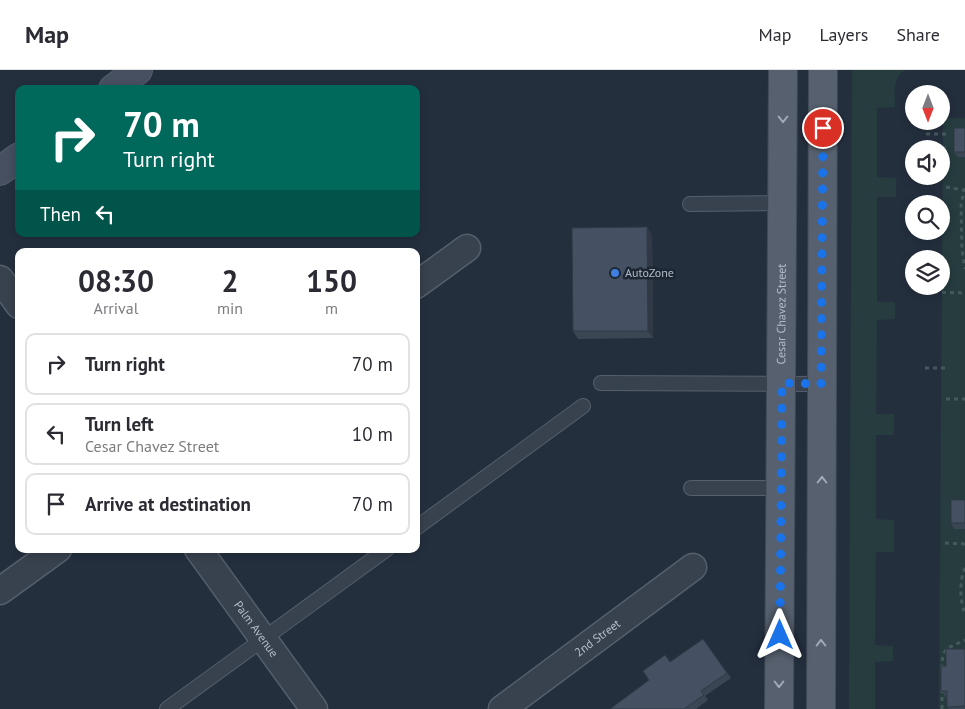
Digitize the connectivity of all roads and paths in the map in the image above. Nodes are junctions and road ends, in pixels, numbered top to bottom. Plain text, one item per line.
1 (138, 70) edge
2 (783, 70) edge
3 (823, 70) edge
4 (118, 85) edge
5 (926, 134) dead end
6 (946, 134) dead end
7 (15, 160) edge
8 (0, 171) edge
9 (946, 187) dead end
10 (964, 189) edge
11 (783, 203) junction
12 (690, 204) dead end
13 (964, 236) edge
14 (467, 248) dead end
15 (965, 269) edge
16 (0, 279) edge
17 (420, 282) edge
18 (965, 287) edge
19 (950, 293) edge
20 (965, 293) edge
21 (15, 300) edge
22 (925, 368) dead end
23 (946, 368) dead end
24 (601, 383) dead end
25 (782, 383) junction
26 (821, 384) junction
27 (946, 399) dead end
28 (965, 399) edge
29 (583, 406) dead end
30 (691, 488) dead end
31 (780, 488) junction
32 (420, 525) edge
33 (945, 543) dead end
34 (965, 544) edge
35 (52, 553) edge
36 (201, 553) edge
37 (381, 553) edge
38 (693, 567) dead end
39 (965, 568) edge
40 (0, 591) edge
41 (963, 594) edge
42 (965, 614) edge
43 (263, 639) junction
44 (965, 640) edge
45 (942, 672) edge
46 (942, 682) edge
47 (167, 709) edge
48 (314, 709) edge
49 (502, 709) edge
50 (779, 709) edge
51 (821, 709) edge
52 (942, 709) edge

1 - 4 street
2 -> 11 main road, Cesar Chavez Street
3 - 26 main road
5 - 6 path
7 - 8 street
9 - 10 path
10 - 13 path
11 - 12 lane
11 - 25 main road, Cesar Chavez Street
13 - 15 path
14 - 17 street
16 - 21 street
18 - 20 path
19 - 20 path
22 - 23 path
24 - 25 lane
25 - 26 lane
25 - 31 main road, Cesar Chavez Street
51 -> 26 main road
27 - 28 path
29 - 32 lane
30 - 31 lane
31 -> 50 main road, Cesar Chavez Street
33 - 34 path
35 - 40 street
36 - 43 street, Palm Avenue
37 - 43 lane
38 - 49 street, 2nd Street
39 - 41 path
41 - 42 path
43 - 47 lane
43 - 48 street, Palm Avenue
44 - 45 path
46 - 52 path

